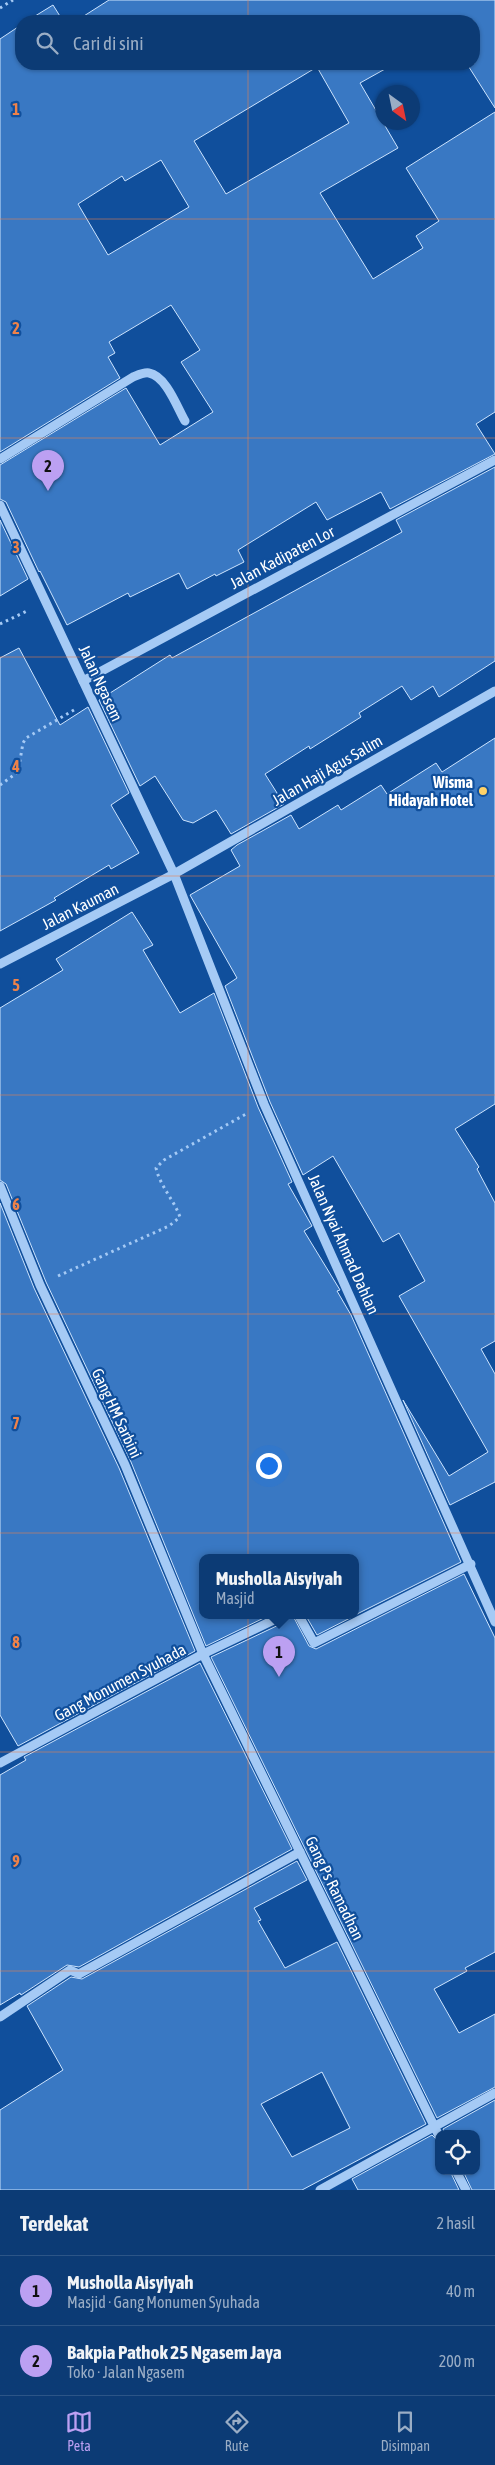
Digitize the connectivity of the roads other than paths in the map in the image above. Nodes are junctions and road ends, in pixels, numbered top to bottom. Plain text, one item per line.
1 (185, 421) dead end
2 (0, 458) edge
3 (495, 460) edge
4 (0, 505) edge
5 (83, 681) junction
6 (495, 691) edge
7 (174, 874) junction
8 (0, 964) edge
9 (0, 1186) edge
10 (3, 1202) edge
11 (471, 1564) junction
12 (276, 1619) edge
13 (301, 1619) edge
14 (495, 1622) edge
15 (204, 1654) junction
16 (0, 1763) edge
17 (300, 1852) junction
18 (0, 2017) edge
19 (495, 2093) edge
20 (433, 2125) junction
21 (436, 2130) edge
22 (458, 2175) edge
23 (320, 2190) edge
24 (466, 2190) edge

1 - 2 street
3 - 5 street, Jalan Kadipaten Lor
4 - 5 street, Jalan Ngasem
5 - 7 street, Jalan Ngasem
6 - 7 street, Jalan Haji Agus Salim
7 - 8 street, Jalan Kauman
7 - 11 street, Jalan Nyai Ahmad Dahlan
9 - 10 street, Gang HM Sarbini
10 - 15 street, Gang HM Sarbini
11 - 13 street
11 - 14 street, Jalan Nyai Ahmad Dahlan
12 - 15 street, Gang Monumen Syuhada
15 - 16 street, Gang Monumen Syuhada
15 - 17 street, Gang Ps Ramadhan
17 - 18 street
17 - 20 street, Gang Ps Ramadhan
19 - 20 street
20 - 21 street, Gang Ps Ramadhan
20 - 23 street
22 - 24 street

